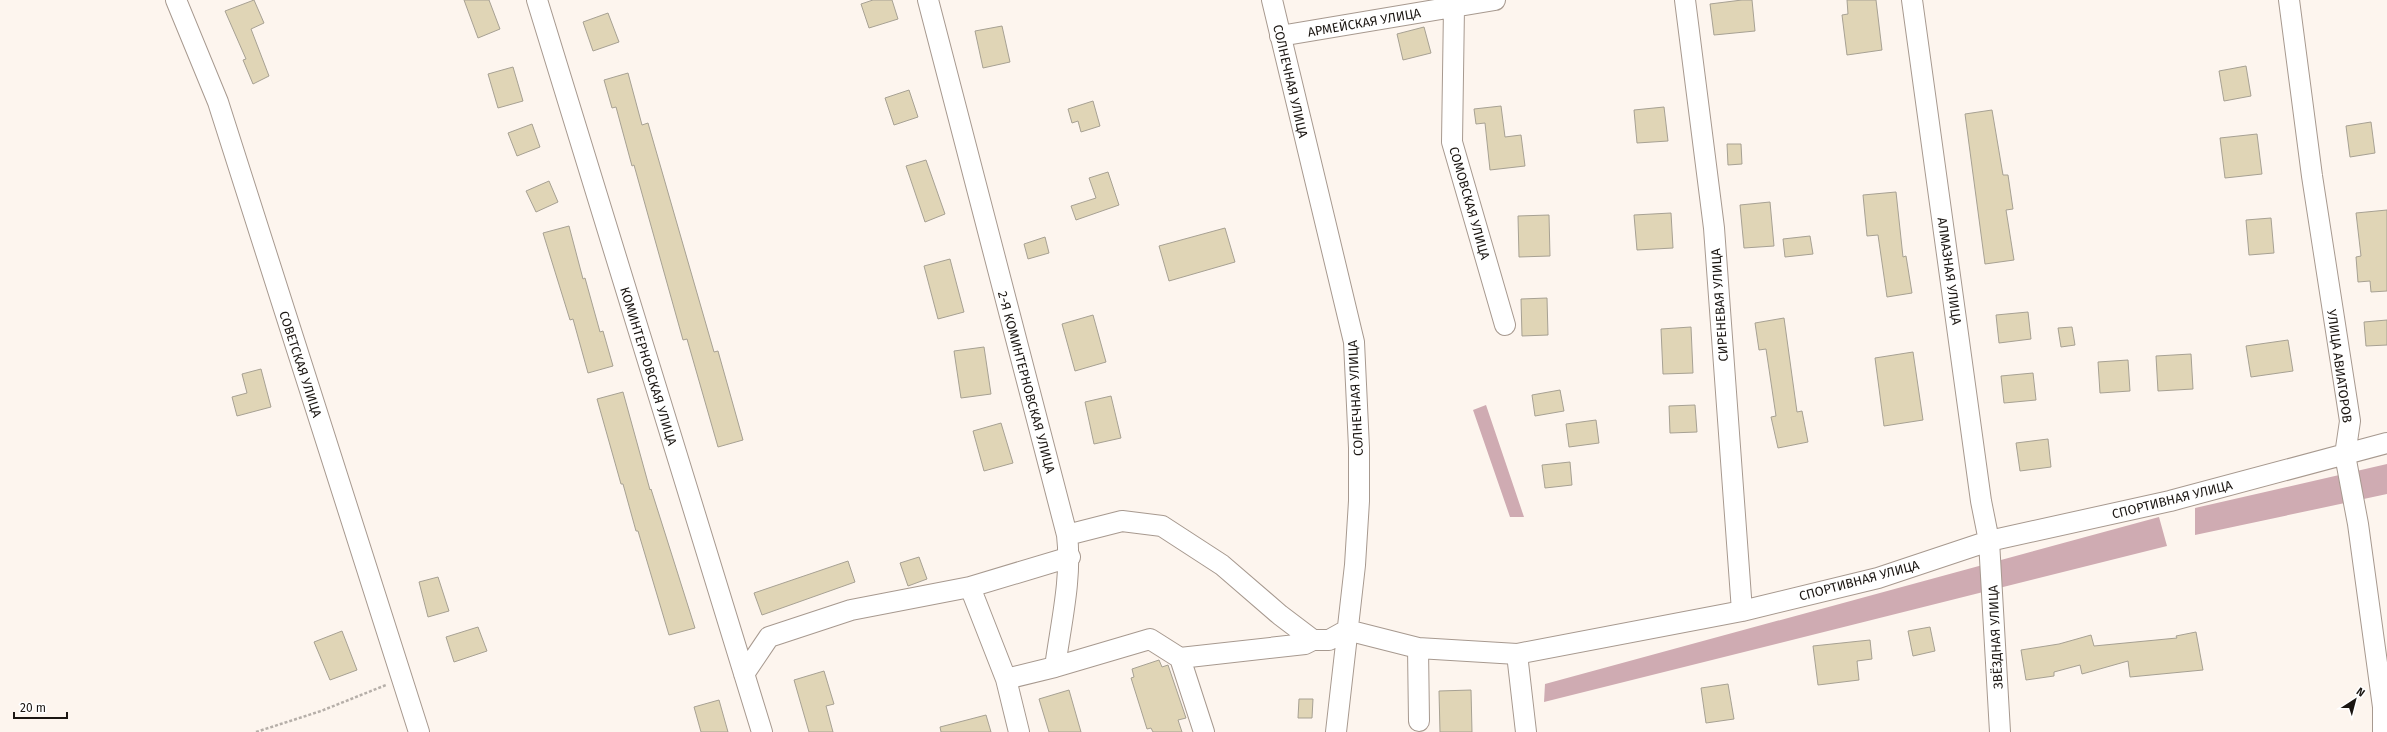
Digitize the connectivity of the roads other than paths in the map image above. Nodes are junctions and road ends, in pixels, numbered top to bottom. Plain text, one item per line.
1 (176, 0) edge
2 (537, 0) edge
3 (928, 0) edge
4 (1272, 0) edge
5 (1495, 0) edge
6 (1685, 0) edge
7 (1912, 0) edge
8 (2289, 0) edge
9 (1454, 7) junction
10 (1280, 36) junction
11 (1505, 325) dead end
12 (2387, 443) edge
13 (2345, 455) junction
14 (1067, 535) junction
15 (1989, 541) junction
16 (1070, 556) junction
17 (970, 587) junction
18 (1742, 610) junction
19 (1347, 630) junction
20 (1313, 640) junction
21 (1418, 648) junction
22 (1517, 654) junction
23 (1180, 658) junction
24 (1054, 667) junction
25 (744, 674) junction
26 (1006, 679) junction
27 (1419, 721) dead end
28 (419, 732) edge
29 (762, 732) edge
30 (1019, 732) edge
31 (1204, 732) edge
32 (1336, 732) edge
33 (1526, 732) edge
34 (2000, 732) edge
35 (2383, 732) edge

1 - 28 street, СОВЕТСКАЯ УЛИЦА
2 - 25 street, КОМИНТЕРНОВСКАЯ УЛИЦА
3 - 14 street, 2-Я КОМИНТЕРНОВСКАЯ УЛИЦА
4 - 10 street, СОЛНЕЧНАЯ УЛИЦА
5 - 9 street, АРМЕЙСКАЯ УЛИЦА
6 - 18 street, СИРЕНЕВАЯ УЛИЦА
7 - 15 street, АЛМАЗНАЯ УЛИЦА
8 - 13 street, УЛИЦА АВИАТОРОВ
9 - 10 street, АРМЕЙСКАЯ УЛИЦА
9 - 11 street, СОМОВСКАЯ УЛИЦА
10 - 19 street, СОЛНЕЧНАЯ УЛИЦА
12 - 13 street, СПОРТИВНАЯ УЛИЦА
13 - 15 street, СПОРТИВНАЯ УЛИЦА
13 - 35 street, УЛИЦА АВИАТОРОВ
14 - 16 street, 2-Я КОМИНТЕРНОВСКАЯ УЛИЦА
14 - 20 street
15 - 18 street, СПОРТИВНАЯ УЛИЦА
15 - 34 street, ЗВЁЗДНАЯ УЛИЦА
16 - 17 street
16 - 24 street, 2-Я КОМИНТЕРНОВСКАЯ УЛИЦА
17 - 25 street
17 - 26 street
18 - 22 street, СПОРТИВНАЯ УЛИЦА
19 - 20 street
19 - 21 street, СПОРТИВНАЯ УЛИЦА
19 - 32 street, СОЛНЕЧНАЯ УЛИЦА
20 - 23 street
21 - 22 street, СПОРТИВНАЯ УЛИЦА
21 - 27 street
22 - 33 street
23 - 24 street
23 - 31 street
24 - 26 street
25 - 29 street, КОМИНТЕРНОВСКАЯ УЛИЦА
26 - 30 street

